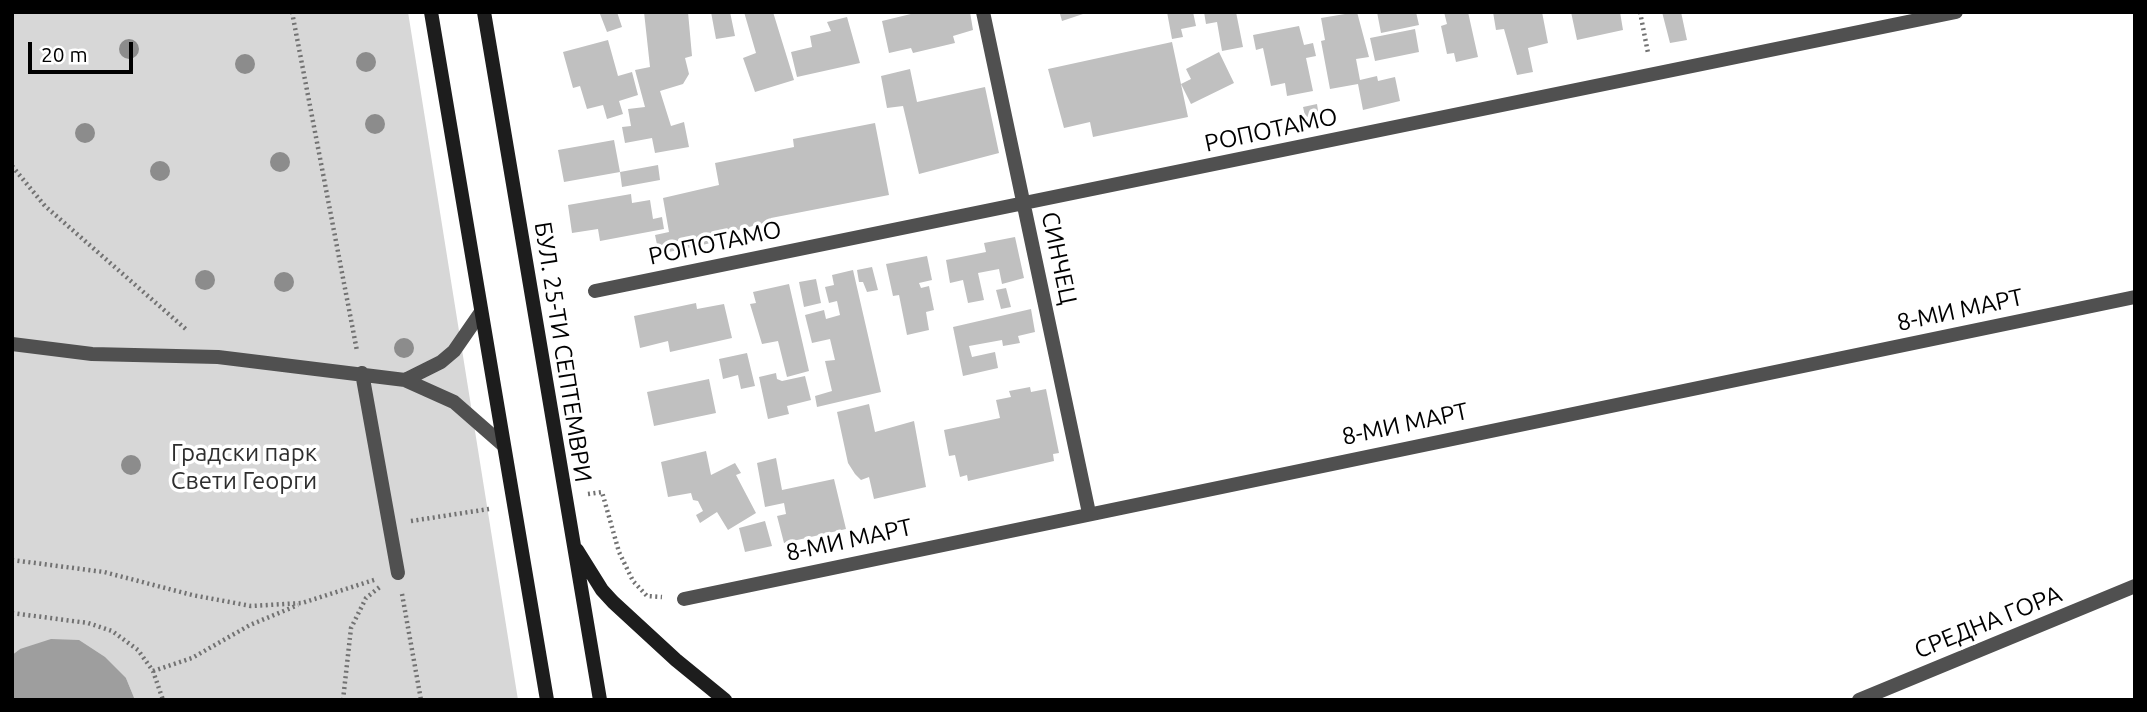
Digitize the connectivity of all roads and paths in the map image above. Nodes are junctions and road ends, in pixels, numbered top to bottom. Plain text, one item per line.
1 (292, 12) edge
2 (431, 12) edge
3 (484, 12) edge
4 (983, 12) edge
5 (1640, 12) edge
6 (1956, 12) edge
7 (1653, 75) junction
8 (12, 166) edge
9 (1024, 203) junction
10 (595, 291) dead end
11 (2135, 297) edge
12 (481, 312) junction
13 (12, 344) edge
14 (218, 356) junction
15 (362, 373) junction
16 (405, 380) junction
17 (502, 444) junction
18 (1089, 513) junction
19 (572, 543) junction
20 (12, 560) edge
21 (398, 573) junction
22 (2135, 586) edge
23 (684, 598) dead end
24 (302, 603) junction
25 (12, 612) edge
26 (153, 671) junction
27 (545, 693) edge
28 (163, 700) edge
29 (343, 700) edge
30 (421, 700) edge
31 (555, 700) edge
32 (600, 700) edge
33 (725, 700) edge
34 (1859, 700) edge

1 - 15 path
2 - 12 main road
3 - 19 main road, БУЛ. 25-ТИ СЕПТЕМВРИ
4 - 9 street, СИНЧЕЦ
5 - 7 path
6 - 7 street, РОПОТАМО
7 - 9 street, РОПОТАМО
8 - 14 path
9 - 10 street, РОПОТАМО
9 - 18 street, СИНЧЕЦ
11 - 18 street, 8-МИ МАРТ
12 - 16 street
12 - 17 main road
13 - 14 street
14 - 15 street
15 - 16 street
15 - 21 street
16 - 17 street
17 - 27 main road
18 - 23 street, 8-МИ МАРТ
19 - 32 main road, БУЛ. 25-ТИ СЕПТЕМВРИ
19 - 33 main road
20 - 24 path
21 - 24 path
21 - 29 path
21 - 30 path
22 - 34 street, СРЕДНА ГОРА
24 - 26 path
25 - 26 path
26 - 28 path
27 - 31 main road

